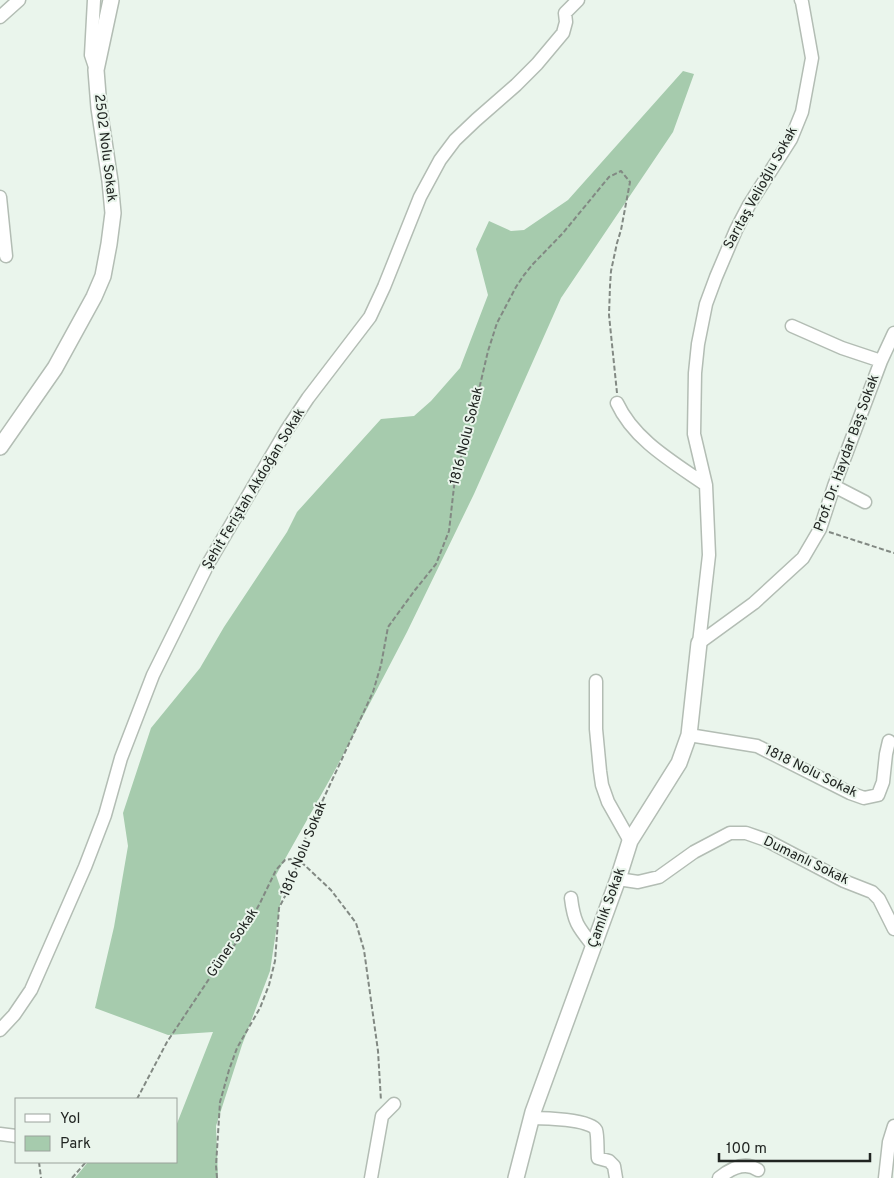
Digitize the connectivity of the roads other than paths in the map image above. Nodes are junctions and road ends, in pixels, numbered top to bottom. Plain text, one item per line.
1 (19, 0) edge
2 (94, 0) edge
3 (112, 0) edge
4 (578, 0) edge
5 (801, 0) edge
6 (0, 16) edge
7 (96, 70) junction
8 (0, 197) edge
9 (6, 256) dead end
10 (792, 326) dead end
11 (894, 333) edge
12 (881, 361) junction
13 (617, 403) road end
14 (0, 447) edge
15 (706, 485) junction
16 (834, 486) junction
17 (865, 502) dead end
18 (699, 643) junction
19 (596, 681) dead end
20 (690, 735) junction
21 (889, 741) dead end
22 (630, 841) junction
23 (618, 880) junction
24 (571, 898) dead end
25 (894, 930) edge
26 (594, 947) junction
27 (0, 1030) edge
28 (394, 1104) dead end
29 (531, 1118) junction
30 (894, 1126) edge
31 (0, 1134) edge
32 (15, 1136) edge
33 (758, 1170) dead end
34 (725, 1176) edge
35 (371, 1178) edge
36 (516, 1178) edge
37 (616, 1178) edge
38 (885, 1178) edge

1 - 6 street
2 - 7 street
3 - 7 street, 2502 Nolu Sokak
4 - 27 street, Şehit Feriştah Akdoğan Sokak
5 - 15 street, Sarıtaş Velioğlu Sokak
7 - 14 street, 2502 Nolu Sokak
8 - 9 street
10 - 12 street
11 - 12 street, Prof. Dr. Haydar Baş Sokak
12 - 16 street, Prof. Dr. Haydar Baş Sokak
13 - 15 street
15 - 18 street, Sarıtaş Velioğlu Sokak
16 - 17 street
16 - 18 street, Prof. Dr. Haydar Baş Sokak
18 - 20 street, Çamlık Sokak
19 - 22 street
20 - 21 street, 1818 Nolu Sokak
20 - 22 street, Çamlık Sokak
22 - 23 street, Çamlık Sokak
23 - 25 street, Dumanlı Sokak
23 - 26 street, Çamlık Sokak
24 - 26 street
26 - 29 street, Çamlık Sokak
28 - 35 street
29 - 36 street, Çamlık Sokak
29 - 37 street
30 - 38 street
31 - 32 street
33 - 34 street

